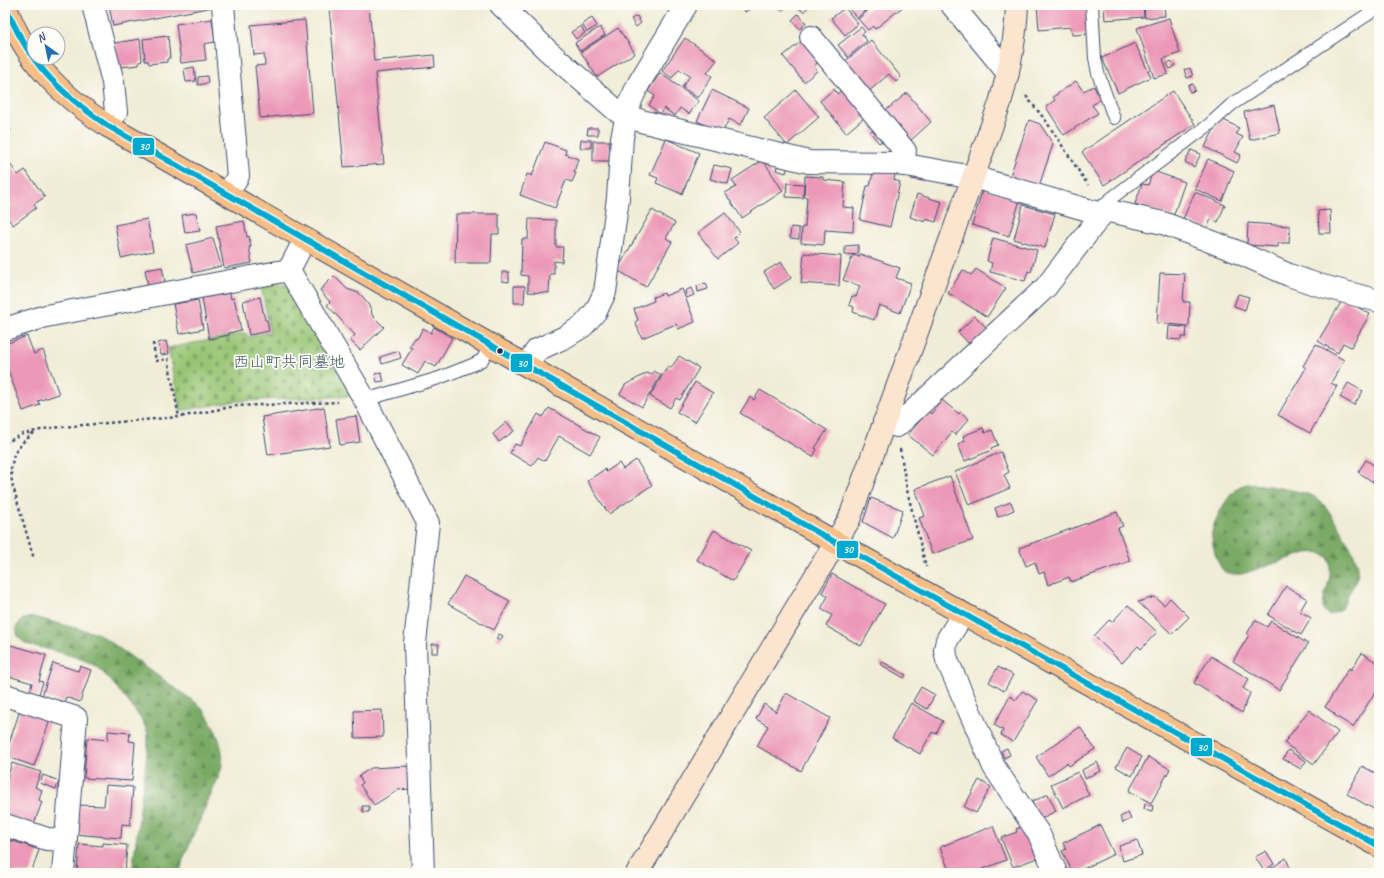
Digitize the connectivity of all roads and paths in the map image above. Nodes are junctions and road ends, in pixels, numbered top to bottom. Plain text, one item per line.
1 (5, 5) edge
2 (93, 5) edge
3 (223, 5) edge
4 (501, 5) edge
5 (686, 5) edge
6 (952, 5) edge
7 (1017, 5) edge
8 (1092, 5) edge
9 (1379, 8) edge
10 (811, 37) dead end
11 (1008, 73) junction
12 (627, 115) junction
13 (1114, 118) dead end
14 (108, 126) junction
15 (903, 165) junction
16 (974, 177) junction
17 (228, 194) junction
18 (1104, 212) junction
19 (305, 239) junction
20 (289, 270) junction
21 (1379, 301) edge
22 (5, 329) edge
23 (153, 344) dead end
24 (491, 345) junction
25 (526, 365) junction
26 (365, 400) junction
27 (179, 417) junction
28 (891, 424) junction
29 (36, 431) junction
30 (5, 443) edge
31 (835, 542) junction
32 (34, 559) dead end
33 (926, 569) dead end
34 (963, 614) junction
35 (5, 695) edge
36 (5, 824) edge
37 (66, 840) junction
38 (1377, 841) edge
39 (63, 873) edge
40 (423, 873) edge
41 (637, 873) edge
42 (1056, 873) edge

1 - 14 main road
2 - 14 street
3 - 17 street
4 - 12 street
5 - 12 street
6 - 11 street
7 - 11 street
8 - 13 lane
9 - 18 lane
10 - 15 street
11 - 16 street
11 - 18 path
12 - 15 street
12 - 25 street
14 - 17 main road
15 - 16 street
16 - 18 street
16 - 28 street
17 - 19 main road
18 - 21 street
18 - 28 street
19 - 20 street
19 - 24 main road
20 - 22 street
20 - 26 street
23 - 27 path
24 - 25 main road
24 - 26 lane
25 - 31 main road
26 - 27 path
26 - 40 street
27 - 29 path
28 - 31 street
28 - 33 path
29 - 30 path
29 - 32 path
31 - 34 main road
31 - 41 street
34 - 38 main road
34 - 42 street
35 - 37 street
36 - 37 street
37 - 39 street

